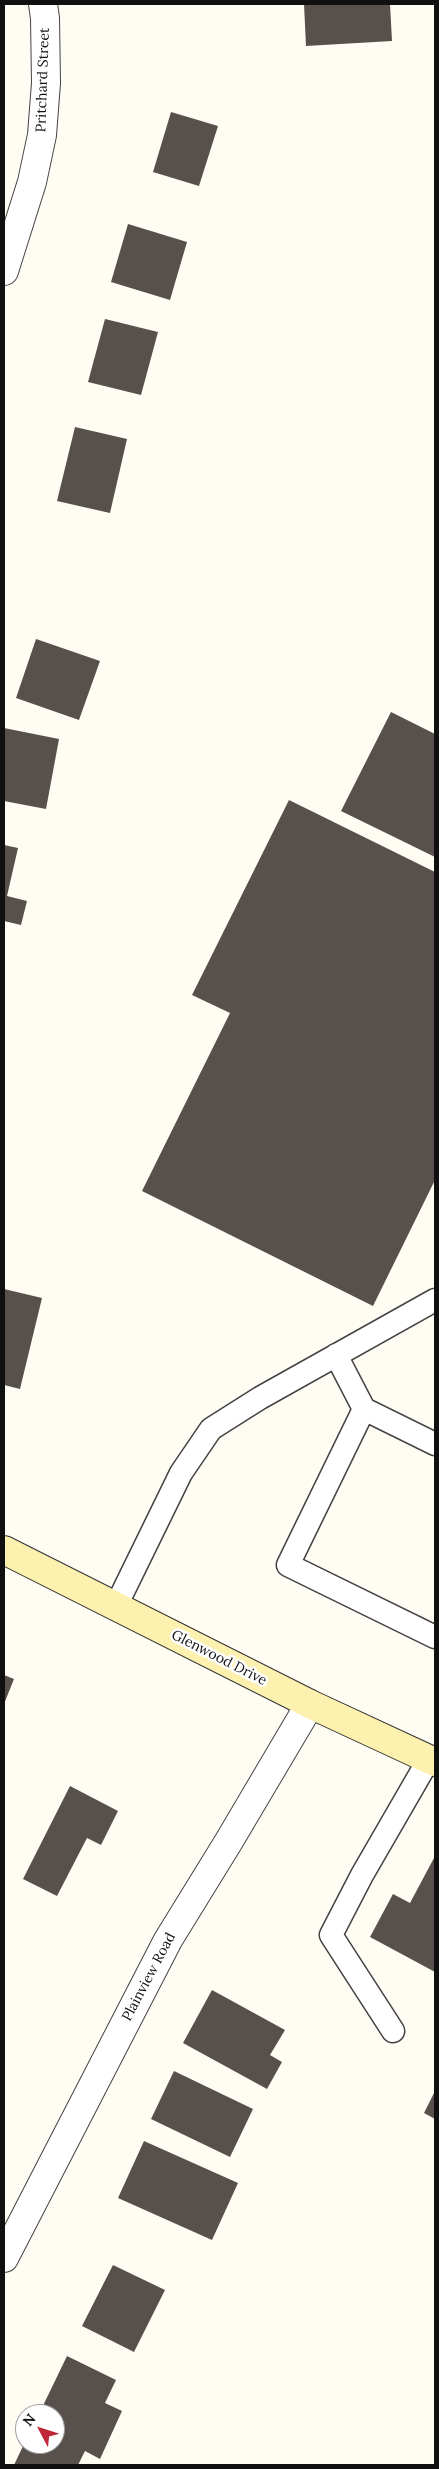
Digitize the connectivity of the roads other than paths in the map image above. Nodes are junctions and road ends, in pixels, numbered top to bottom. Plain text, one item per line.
1 (43, 4) edge
2 (4, 271) edge
3 (435, 1300) edge
4 (336, 1356) junction
5 (364, 1409) junction
6 (435, 1444) edge
7 (4, 1550) edge
8 (116, 1606) junction
9 (435, 1637) edge
10 (310, 1704) junction
11 (432, 1761) edge
12 (393, 2031) dead end
13 (4, 2258) edge

1 - 2 street, Pritchard Street
3 - 4 lane
4 - 5 lane
4 - 8 lane
5 - 6 lane
5 - 9 lane
7 - 8 street, Glenwood Drive
8 - 10 street, Glenwood Drive
10 - 11 street, Glenwood Drive
10 - 13 street, Plainview Road
11 - 12 lane

